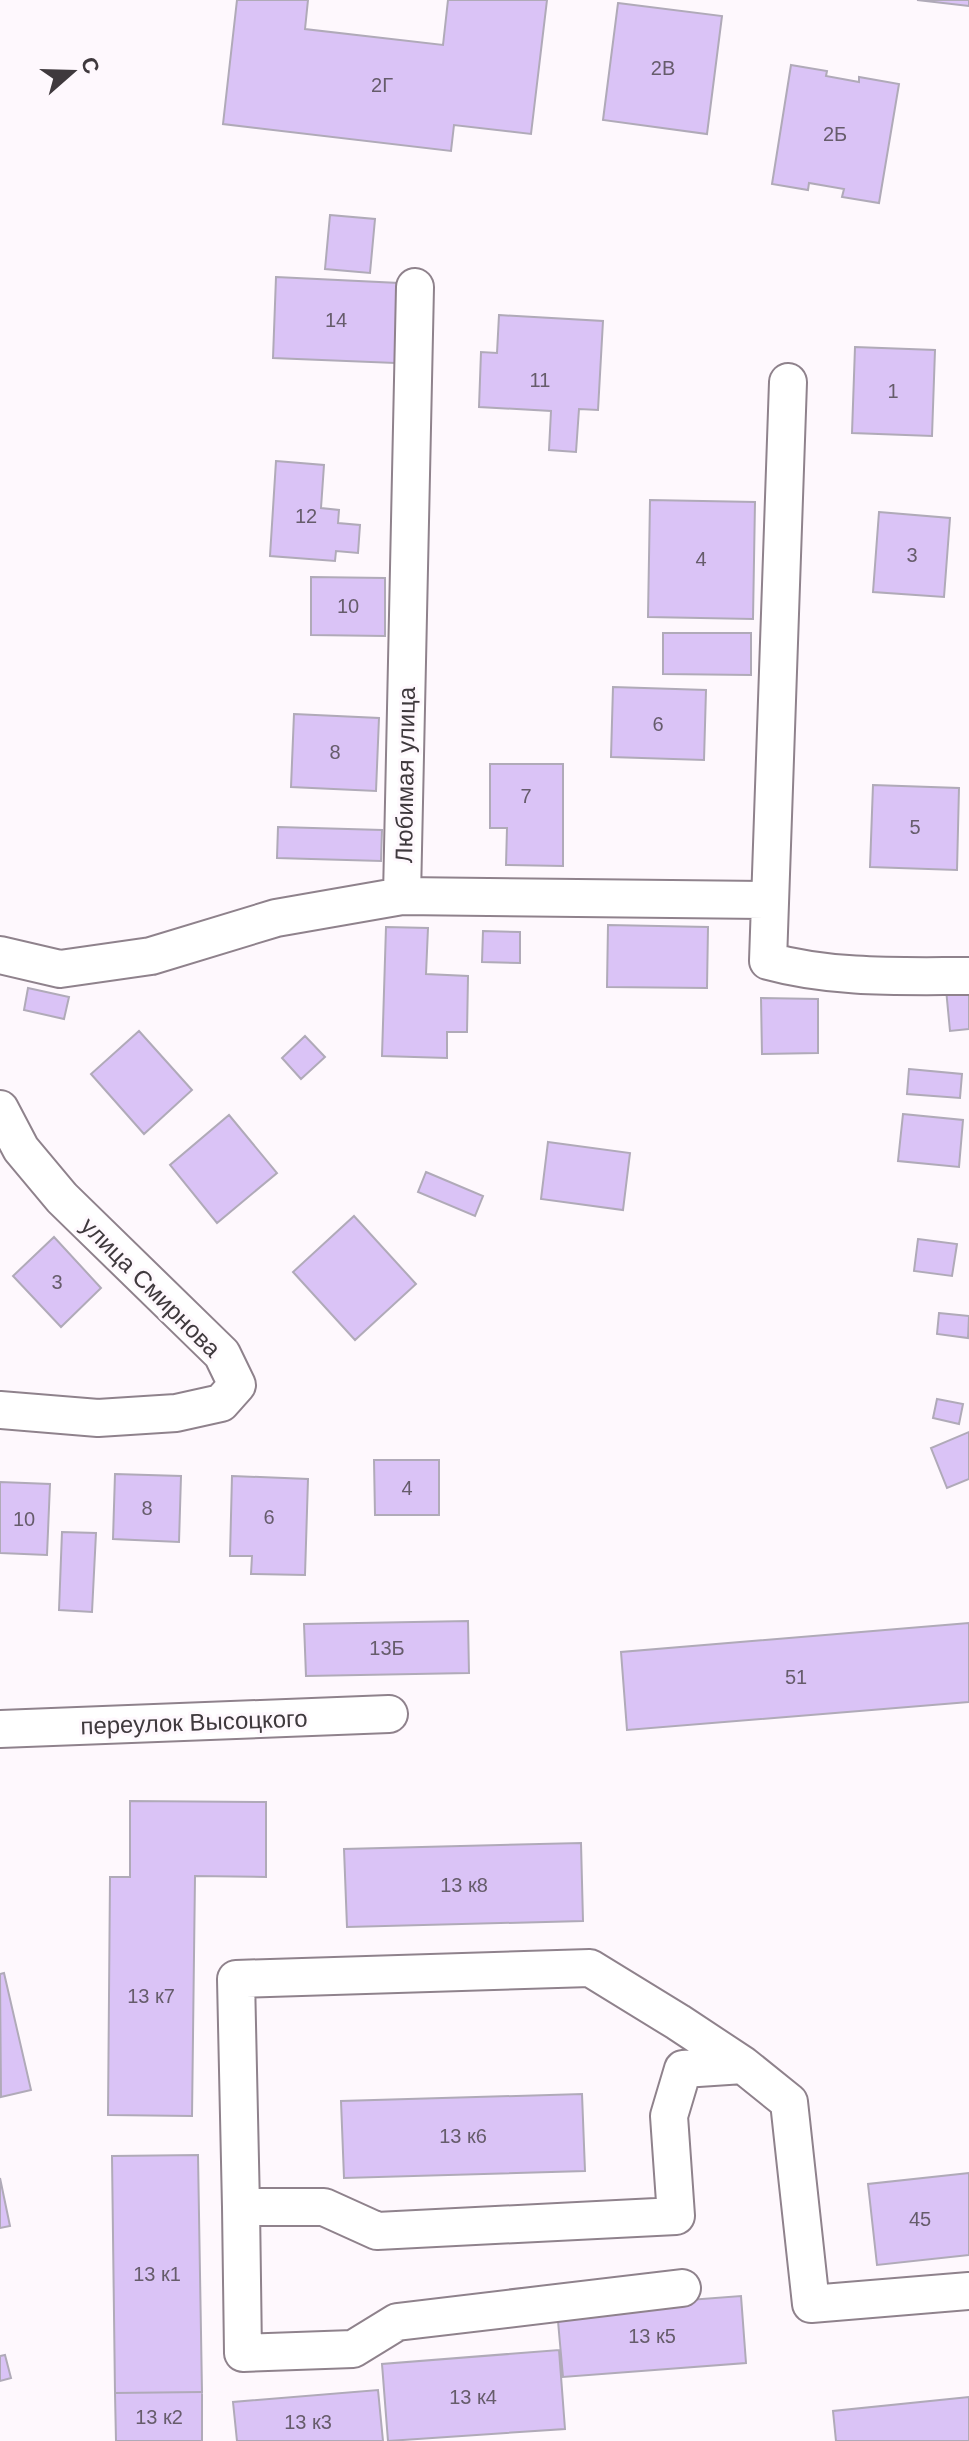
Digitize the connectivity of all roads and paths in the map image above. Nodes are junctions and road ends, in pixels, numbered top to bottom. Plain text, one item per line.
1 (415, 287) dead end
2 (788, 382) dead end
3 (402, 896) junction
4 (769, 900) junction
5 (0, 955) edge
6 (969, 976) edge
7 (0, 1109) edge
8 (0, 1410) edge
9 (389, 1714) dead end
10 (0, 1729) edge
11 (743, 2065) junction
12 (241, 2207) junction
13 (682, 2288) dead end
14 (969, 2291) edge

1 - 3 street, Любимая улица
2 - 4 street
3 - 4 street, Любимая улица
3 - 5 street
4 - 6 street
7 - 8 street, улица Смирнова
9 - 10 street, переулок Высоцкого
11 - 12 street
11 - 12 street
11 - 14 street
12 - 13 street

